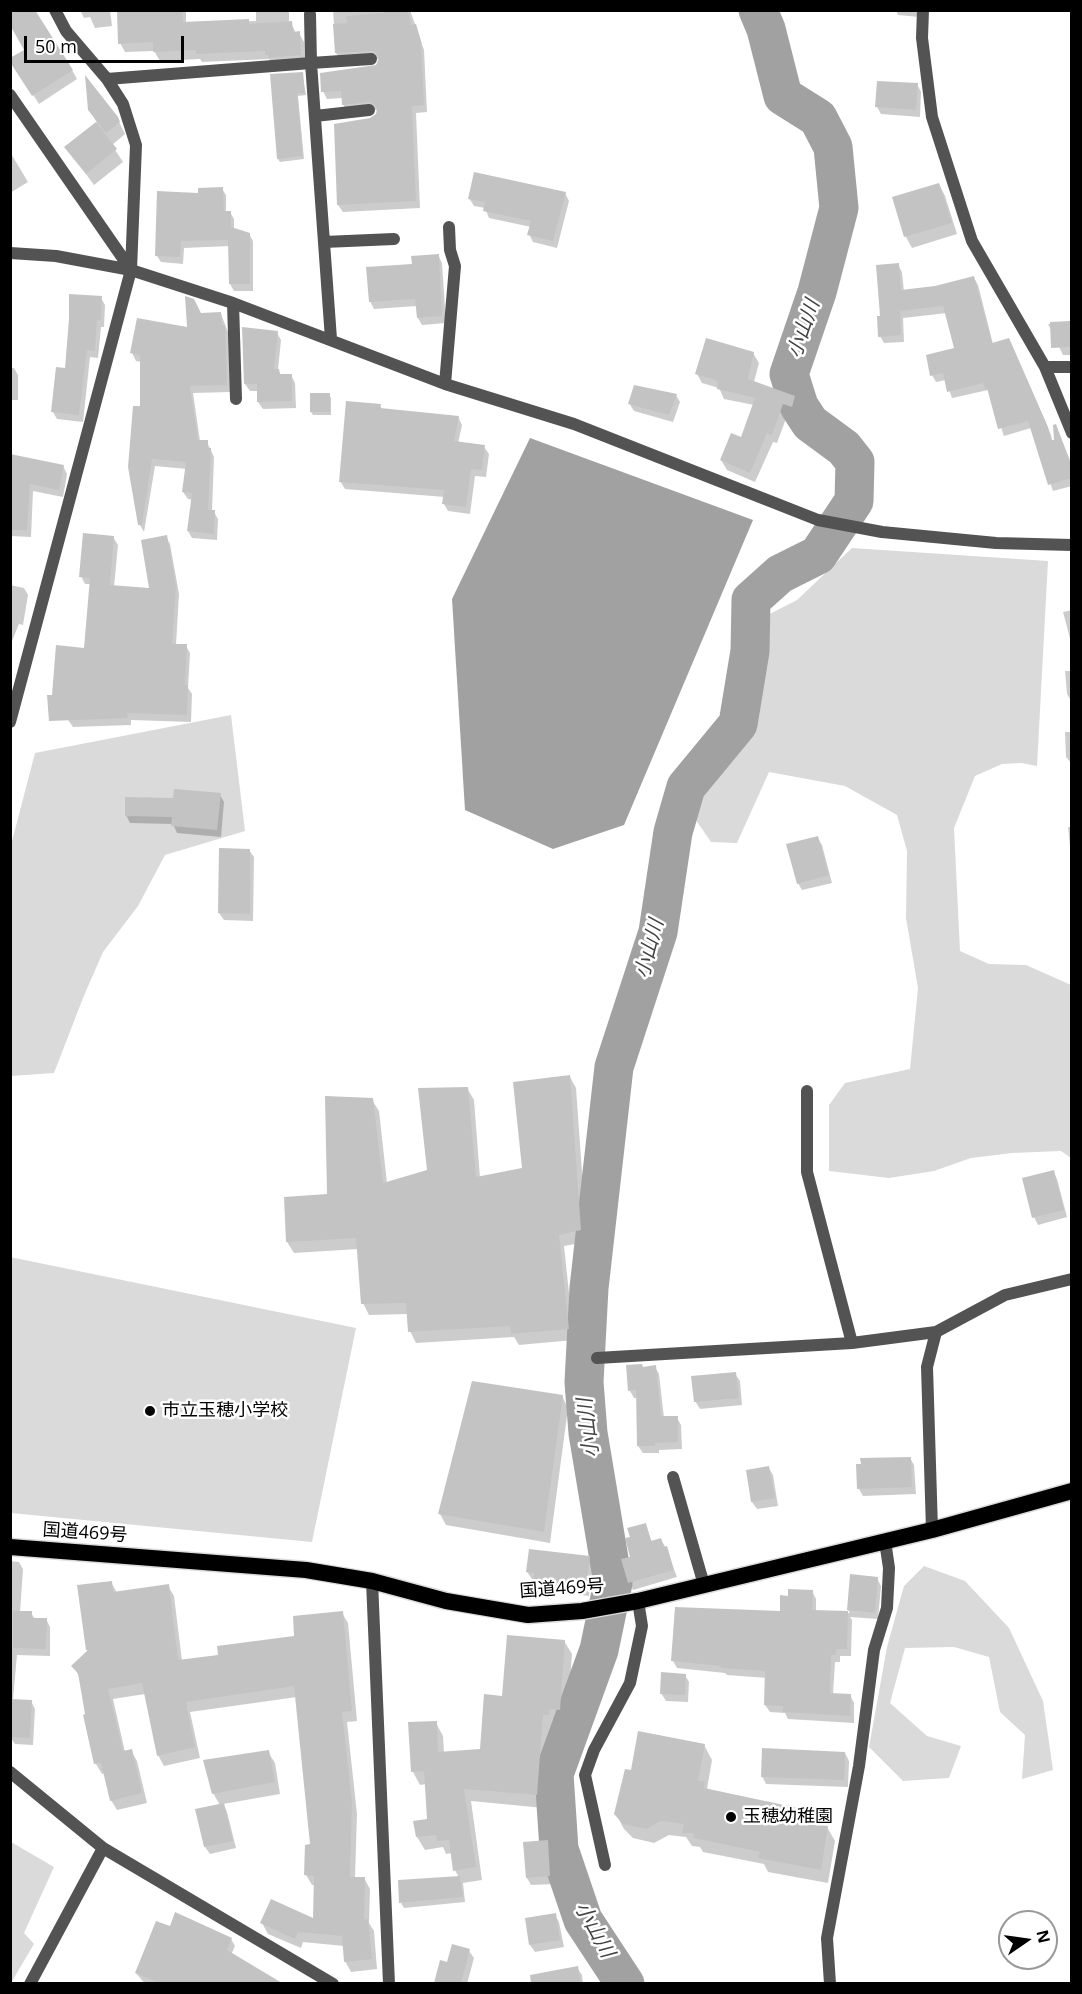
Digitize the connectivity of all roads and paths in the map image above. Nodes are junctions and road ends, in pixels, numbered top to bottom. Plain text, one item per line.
1 (55, 10) edge
2 (924, 10) edge
3 (310, 14) dead end
4 (371, 59) dead end
5 (311, 63) junction
6 (107, 79) junction
7 (10, 95) edge
8 (369, 111) dead end
9 (315, 116) junction
10 (449, 227) dead end
11 (394, 239) dead end
12 (324, 242) junction
13 (10, 254) edge
14 (131, 270) junction
15 (233, 303) junction
16 (331, 339) junction
17 (1045, 367) junction
18 (1071, 367) edge
19 (445, 384) junction
20 (236, 399) dead end
21 (1071, 433) edge
22 (1071, 545) edge
23 (10, 722) edge
24 (807, 1091) dead end
25 (1071, 1279) edge
26 (936, 1332) junction
27 (852, 1343) junction
28 (597, 1358) dead end
29 (674, 1477) dead end
30 (1071, 1491) edge
31 (932, 1530) junction
32 (885, 1541) junction
33 (10, 1547) edge
34 (372, 1581) junction
35 (704, 1585) junction
36 (631, 1602) junction
37 (10, 1772) edge
38 (103, 1848) junction
39 (605, 1865) dead end
40 (30, 1983) edge
41 (333, 1983) edge
42 (389, 1983) edge
43 (830, 1983) edge

1 - 6 street
2 - 17 street
3 - 5 street
4 - 5 street
5 - 6 street
5 - 9 street
6 - 14 street
7 - 14 street
8 - 9 street
9 - 12 street
10 - 19 street
11 - 12 street
12 - 16 street
13 - 14 street
14 - 15 street
14 - 23 street
15 - 16 street
15 - 20 street
16 - 19 street
17 - 18 street
17 - 21 street
19 - 22 street
24 - 27 street
25 - 26 street
26 - 27 street
26 - 31 street
27 - 28 street
29 - 35 street
30 - 31 highway, 国道469号
31 - 32 highway, 国道469号
32 - 35 highway, 国道469号
32 - 43 street
33 - 34 highway, 国道469号
34 - 36 highway, 国道469号
34 - 42 street
35 - 36 highway, 国道469号
36 - 39 street
37 - 38 street
38 - 40 street
38 - 41 street

